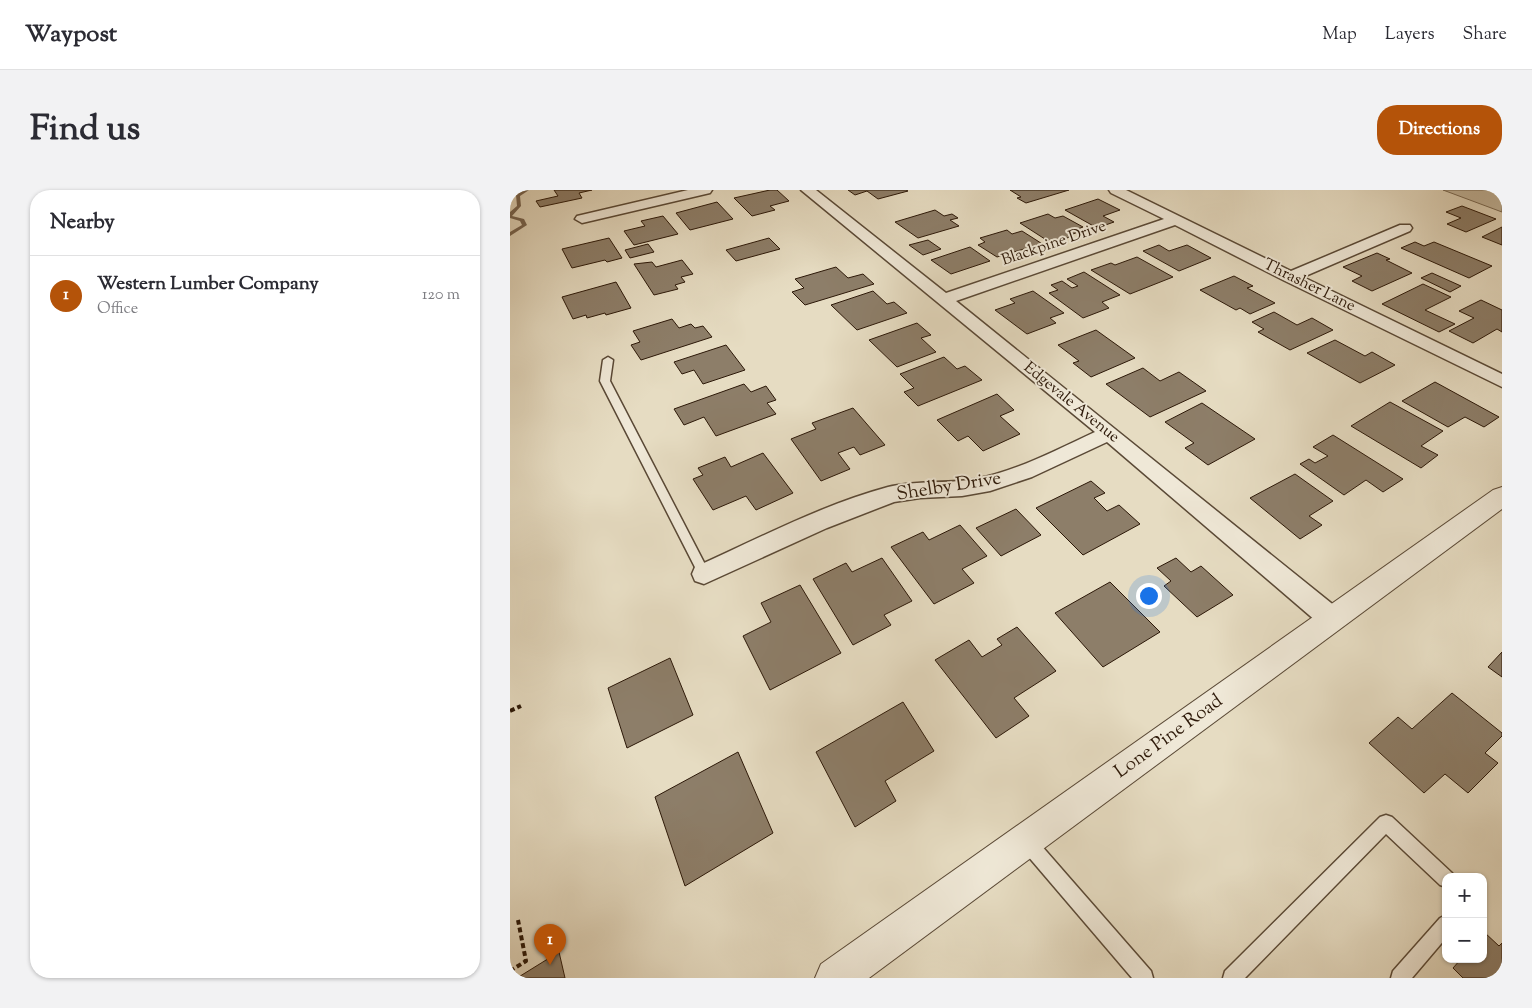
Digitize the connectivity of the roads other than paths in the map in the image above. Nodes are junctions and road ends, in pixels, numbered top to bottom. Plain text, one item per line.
1 (705, 190) edge
2 (808, 190) edge
3 (1116, 190) edge
4 (582, 219) dead end
5 (1176, 220) junction
6 (1405, 228) dead end
7 (1289, 277) junction
8 (943, 300) junction
9 (608, 360) dead end
10 (1502, 381) edge
11 (1109, 433) junction
12 (1502, 496) edge
13 (704, 574) joint
14 (1332, 619) junction
15 (1025, 840) junction
16 (1442, 875) edge
17 (1442, 929) edge
18 (835, 978) edge
19 (1144, 978) edge
20 (1232, 978) edge
21 (1400, 978) edge

1 - 4 street
2 - 8 street, Edgevale Avenue
3 - 5 street, Thrasher Lane
5 - 7 street, Thrasher Lane
5 - 8 street, Blackpine Drive
6 - 7 street
7 - 10 street, Thrasher Lane
8 - 11 street, Edgevale Avenue
9 - 13 lane
11 - 13 street, Shelby Drive
11 - 14 street, Edgevale Avenue
12 - 14 street, Lone Pine Road
14 - 15 street, Lone Pine Road
15 - 18 street, Lone Pine Road
15 - 19 lane
16 - 20 lane
17 - 21 lane

